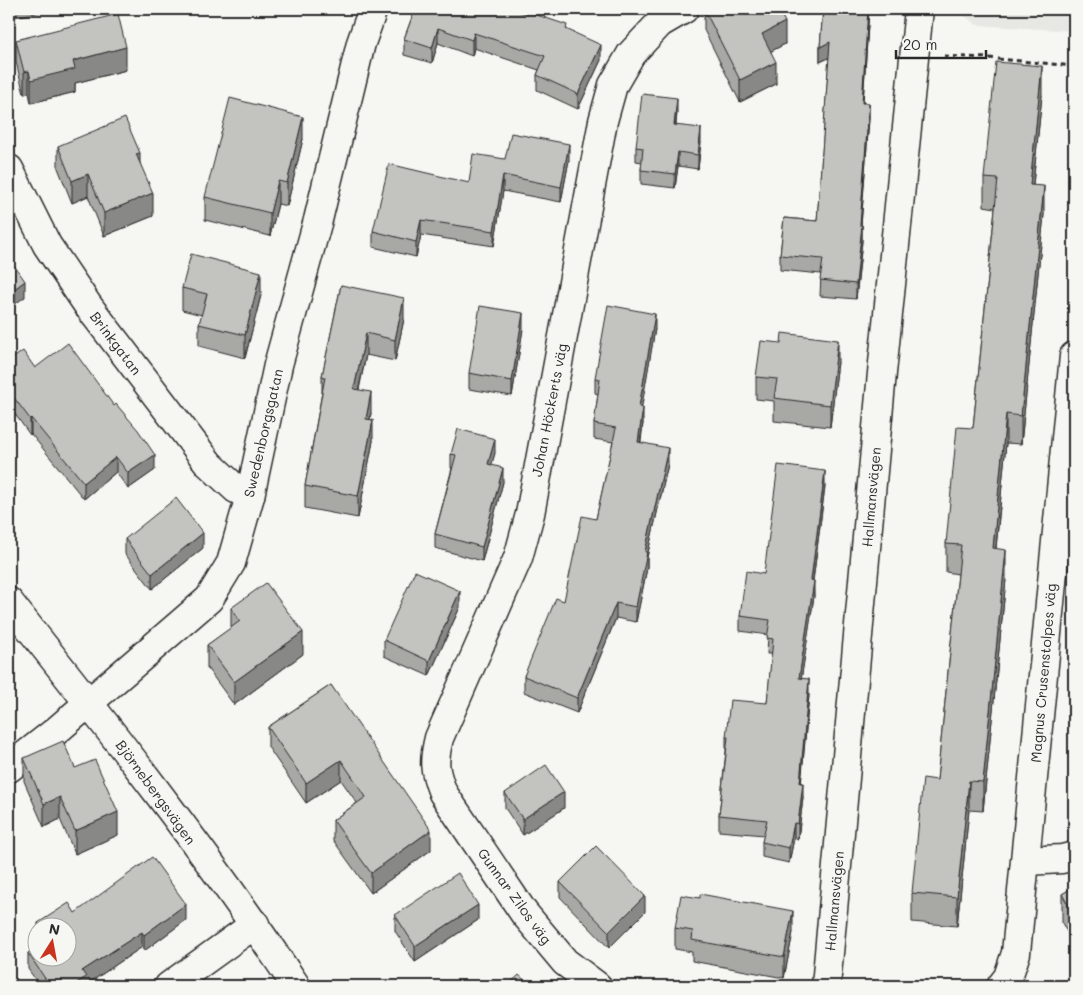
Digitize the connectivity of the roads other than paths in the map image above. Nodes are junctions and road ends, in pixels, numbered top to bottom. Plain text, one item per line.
1 (373, 9) edge
2 (684, 9) edge
3 (918, 9) edge
4 (9, 169) edge
5 (1074, 356) edge
6 (250, 496) junction
7 (9, 602) edge
8 (88, 701) junction
9 (9, 768) edge
10 (461, 820) joint
11 (1074, 856) edge
12 (1026, 861) junction
13 (255, 924) junction
14 (169, 986) edge
15 (296, 986) edge
16 (597, 986) edge
17 (826, 986) edge
18 (1001, 986) edge

1 - 6 street, Swedenborgsgatan
2 - 10 street, Johan Höckerts väg
3 - 17 street, Hallmansvägen
4 - 6 street, Brinkgatan
5 - 12 street, Magnus Crusenstolpes väg
6 - 8 street, Swedenborgsgatan
7 - 8 street, Björnebergsvägen
8 - 9 street, Swedenborgsgatan
8 - 13 street, Björnebergsvägen
10 - 16 street, Gunnar Zilos väg
11 - 12 street
12 - 18 street, Magnus Crusenstolpes väg
13 - 14 street
13 - 15 street, Björnebergsvägen

